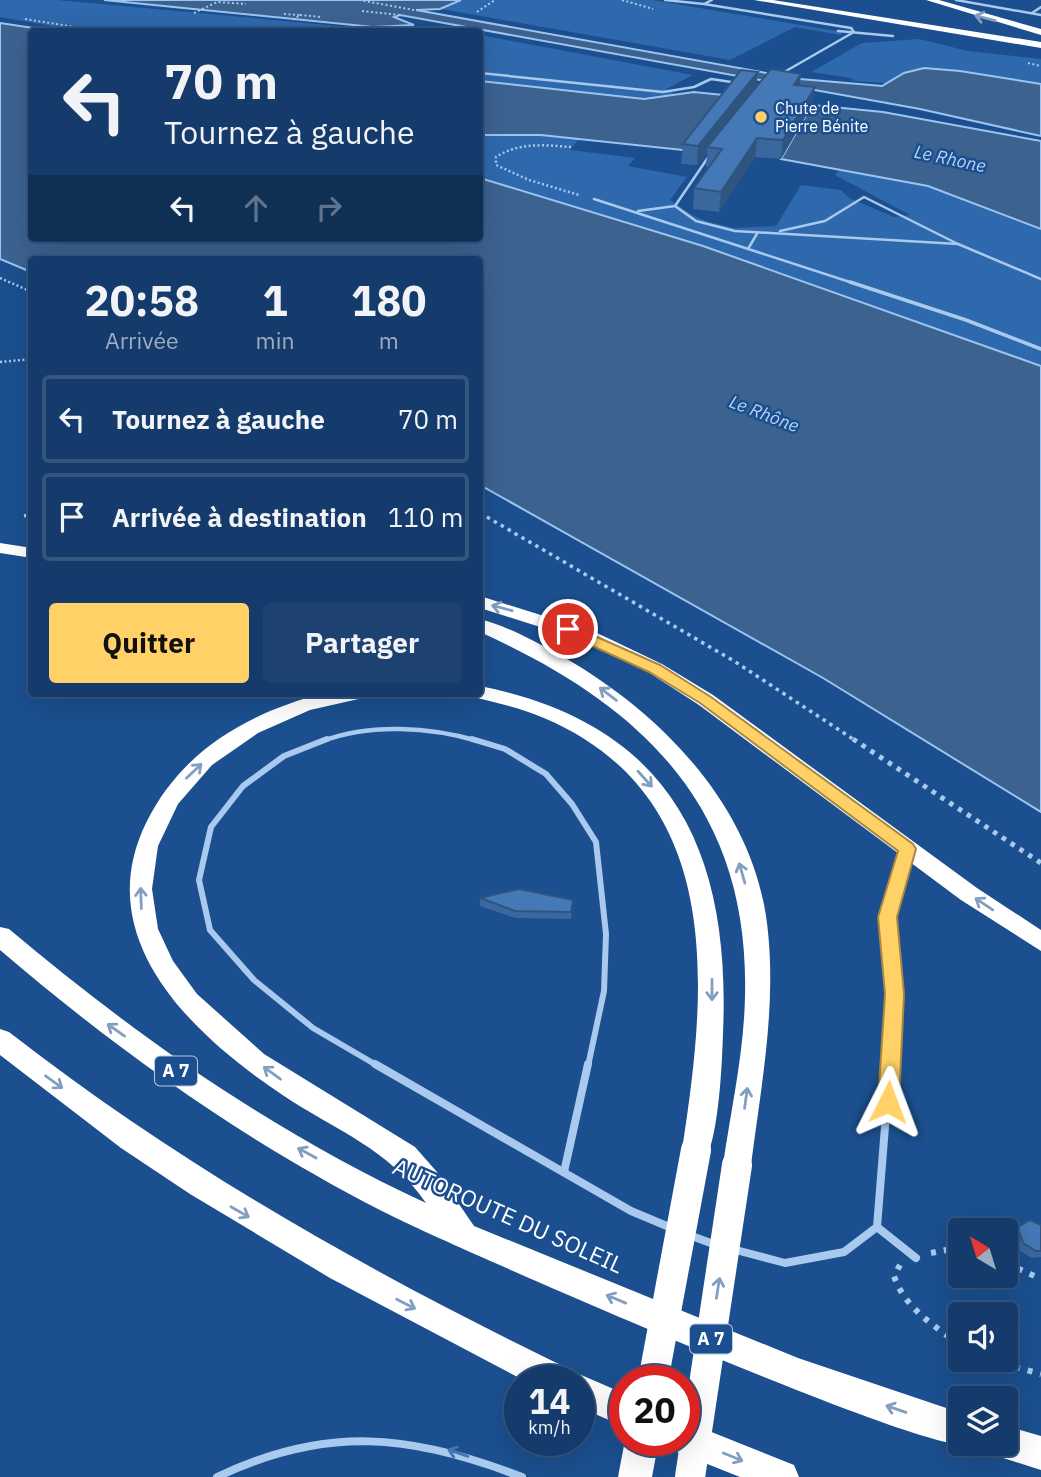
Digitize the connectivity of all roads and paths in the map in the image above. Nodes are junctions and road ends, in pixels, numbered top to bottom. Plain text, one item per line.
1 (359, 0) edge
2 (495, 0) edge
3 (665, 0) edge
4 (758, 0) edge
5 (794, 0) edge
6 (956, 0) edge
7 (208, 1) edge
8 (938, 1) edge
9 (217, 2) edge
10 (708, 2) edge
11 (246, 4) dead end
12 (1041, 7) edge
13 (414, 10) dead end
14 (362, 11) dead end
15 (477, 12) dead end
16 (194, 13) dead end
17 (1032, 13) junction
18 (284, 14) dead end
19 (300, 15) junction
20 (400, 15) dead end
21 (1041, 15) edge
22 (321, 17) dead end
23 (25, 19) dead end
24 (291, 21) dead end
25 (81, 28) edge
26 (852, 30) junction
27 (838, 31) dead end
28 (1041, 32) edge
29 (893, 36) dead end
30 (1041, 38) edge
31 (1041, 48) edge
32 (483, 73) edge
33 (779, 75) edge
34 (749, 85) edge
35 (716, 146) edge
36 (572, 147) dead end
37 (594, 199) joint
38 (676, 206) junction
39 (635, 211) junction
40 (703, 225) junction
41 (690, 229) junction
42 (758, 232) junction
43 (767, 233) junction
44 (958, 244) junction
45 (748, 249) junction
46 (0, 278) edge
47 (1041, 279) edge
48 (28, 290) edge
49 (1041, 349) edge
50 (28, 359) edge
51 (0, 362) edge
52 (28, 515) edge
53 (483, 515) edge
54 (24, 516) dead end
55 (0, 548) edge
56 (28, 552) edge
57 (483, 603) edge
58 (483, 626) edge
59 (483, 693) edge
60 (339, 697) edge
61 (907, 849) junction
62 (1041, 863) edge
63 (0, 936) edge
64 (1041, 942) edge
65 (0, 1040) edge
66 (564, 1172) junction
67 (877, 1227) junction
68 (466, 1236) junction
69 (948, 1250) edge
70 (916, 1258) junction
71 (1018, 1268) edge
72 (1041, 1279) edge
73 (948, 1336) edge
74 (528, 1365) edge
75 (656, 1365) edge
76 (1018, 1368) edge
77 (1041, 1374) edge
78 (948, 1426) edge
79 (700, 1444) edge
80 (1018, 1446) edge
81 (1041, 1453) edge
82 (639, 1456) edge
83 (217, 1477) edge
84 (522, 1477) edge
85 (635, 1477) edge
86 (690, 1477) edge
87 (782, 1477) edge

1 - 13 path
2 - 15 path
3 - 10 street
4 - 31 highway
5 - 30 highway
6 - 17 street
7 - 9 path
28 -> 8 highway
9 - 11 path
9 - 16 path
10 - 26 street
12 - 17 lane
14 - 20 path
17 - 21 street
18 - 19 path
19 - 22 path
19 - 24 path
23 - 25 path
26 - 27 lane
26 - 29 lane
26 - 31 highway
26 - 33 lane
32 - 34 lane
35 - 38 lane
36 - 37 path
37 - 39 lane
38 - 39 lane
38 - 40 lane
39 - 41 lane
40 - 41 lane
40 - 42 lane
41 - 45 lane
42 - 43 lane
42 - 45 lane
43 - 44 lane
43 - 44 lane
44 - 47 lane
45 - 49 lane
46 - 48 path
50 - 51 path
52 - 54 path
53 - 62 path
55 - 56 highway
61 -> 57 highway
86 -> 58 highway, bridge
59 -> 75 highway, bridge
68 -> 60 highway
64 -> 61 highway
61 - 67 lane
68 -> 63 highway, AUTOROUTE DU SOLEIL / A 7
65 -> 74 highway
66 - 66 lane
66 - 67 lane
67 - 70 lane
78 -> 68 highway, AUTOROUTE DU SOLEIL / A 7
69 - 70 path
70 - 73 path
71 - 72 path
76 - 77 path
79 -> 87 highway
80 - 81 highway
82 - 85 highway
84 -> 83 lane

